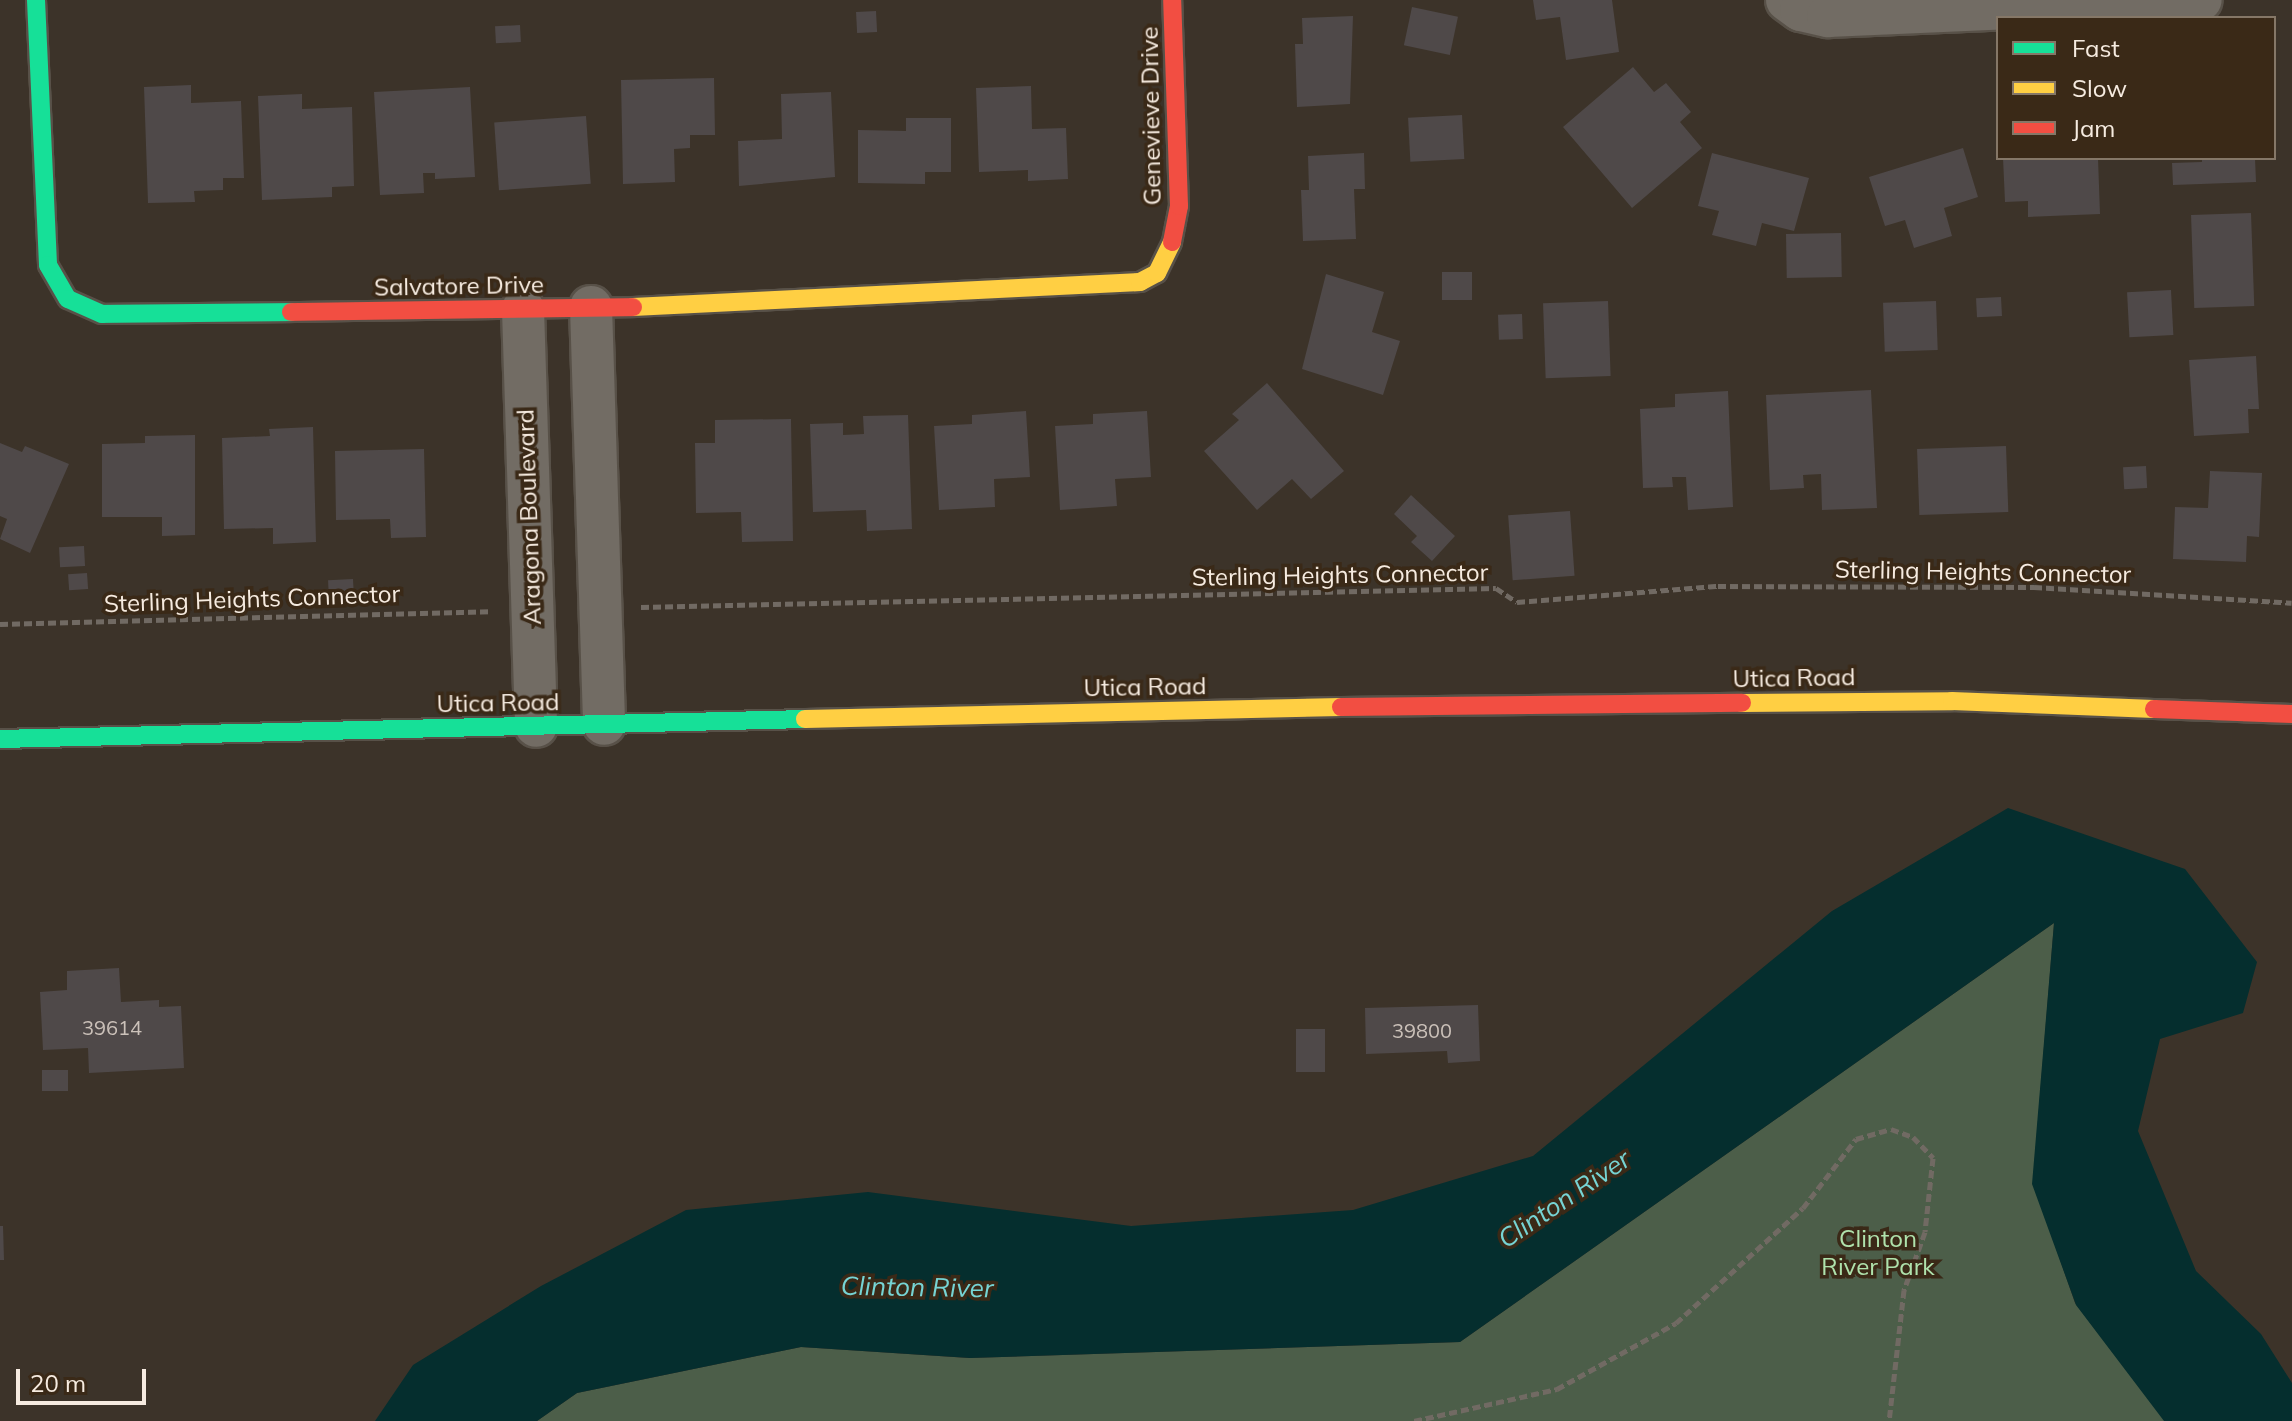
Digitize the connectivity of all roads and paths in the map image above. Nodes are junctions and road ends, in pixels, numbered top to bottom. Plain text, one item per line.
1 (36, 0) edge
2 (1172, 0) edge
3 (1787, 0) edge
4 (2201, 0) edge
5 (1157, 273) joint
6 (591, 307) junction
7 (523, 309) junction
8 (2292, 603) edge
9 (633, 608) dead end
10 (505, 611) dead end
11 (0, 624) edge
12 (2292, 714) edge
13 (604, 724) junction
14 (536, 726) junction
15 (0, 739) edge
16 (1414, 1421) edge
17 (1889, 1421) edge

1 - 7 street, Salvatore Drive
2 - 5 street, Genevieve Drive
3 - 4 street
5 - 6 street, Salvatore Drive
6 - 7 street, Salvatore Drive
6 - 13 street
7 - 14 street, Aragona Boulevard
8 - 9 path, Sterling Heights Connector
10 - 11 path, Sterling Heights Connector
12 - 13 street, Utica Road
13 - 14 street, Utica Road
14 - 15 street, Utica Road
16 - 17 path

